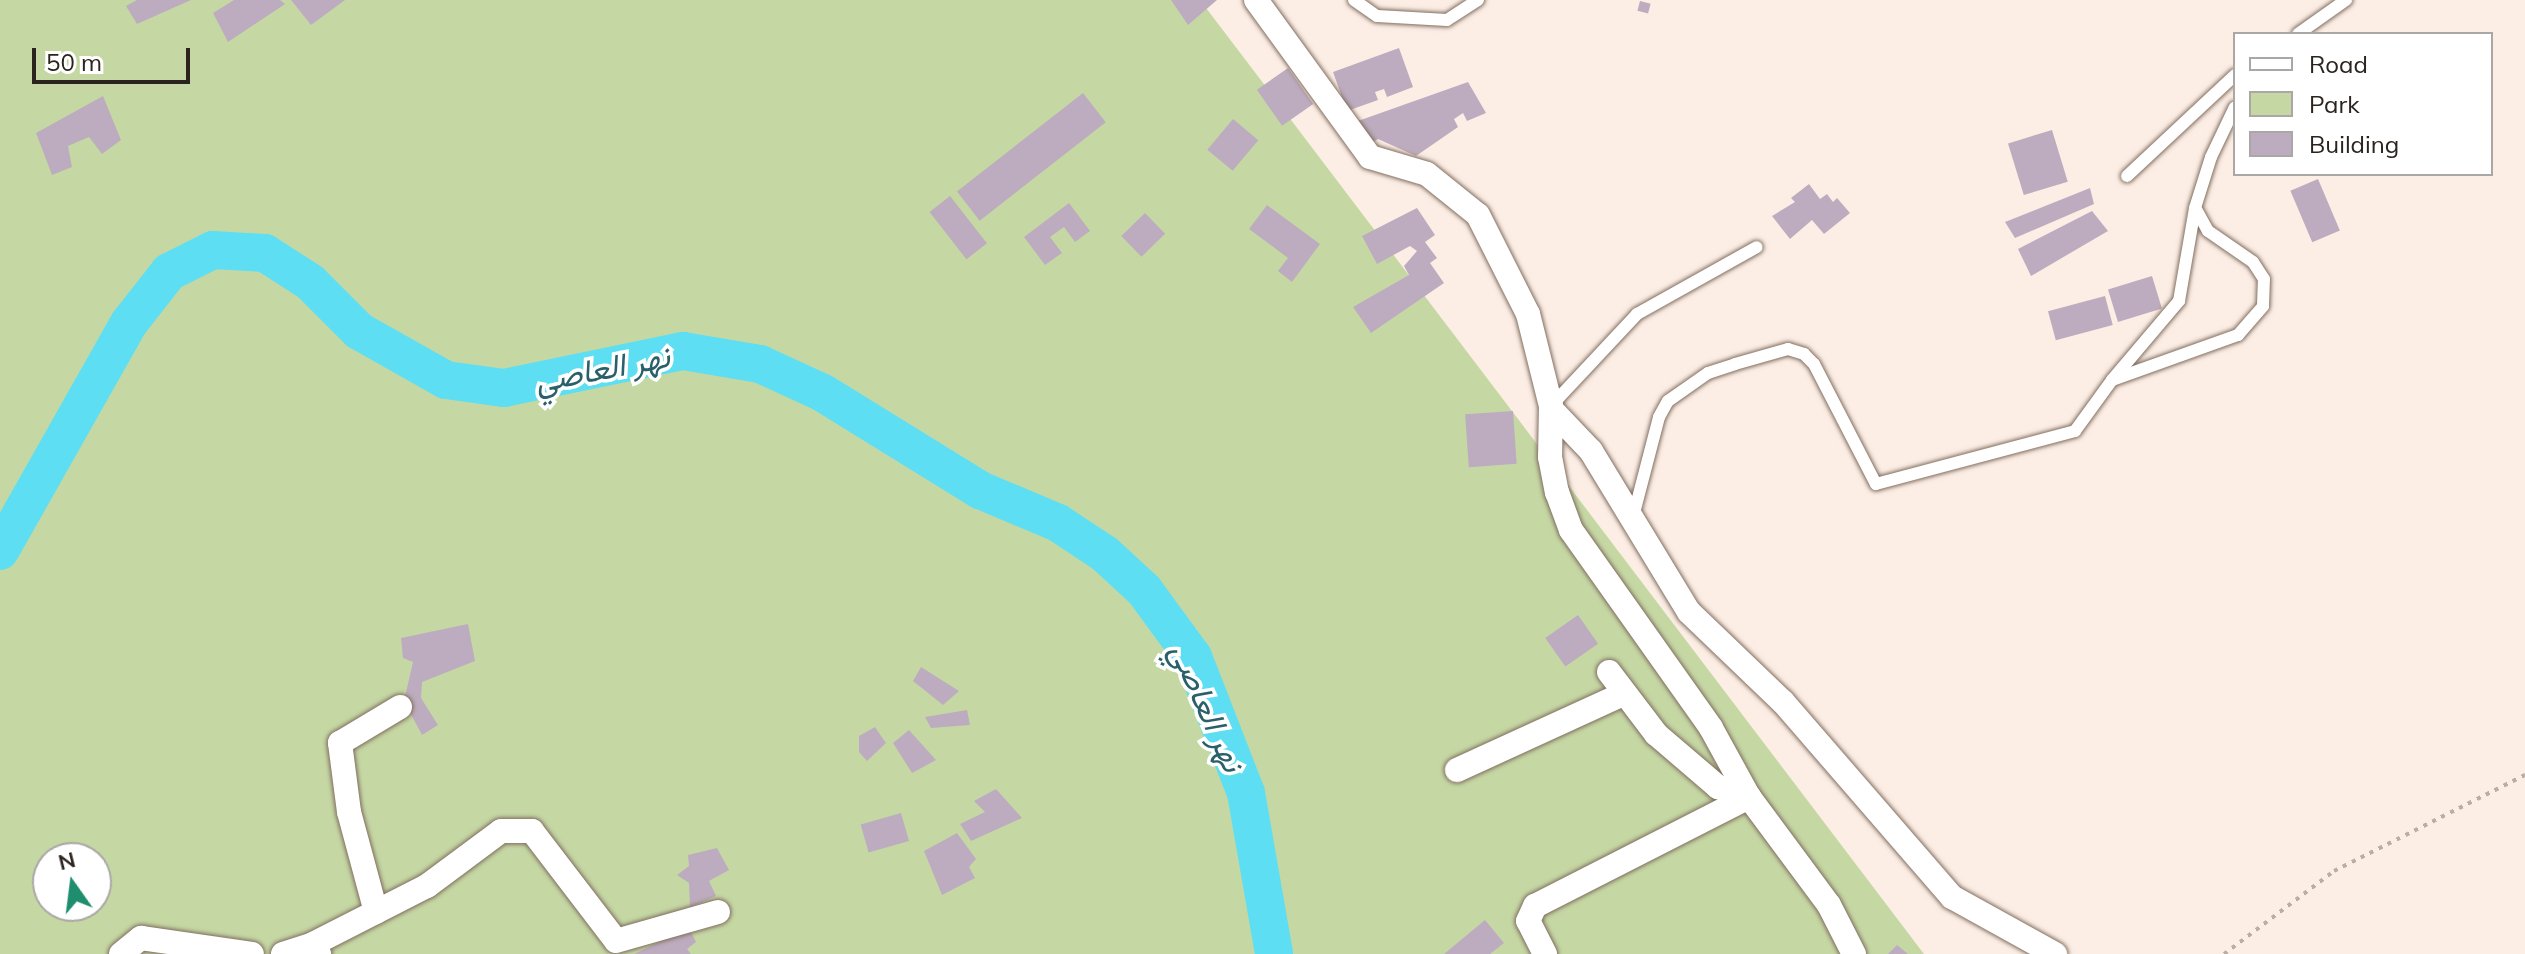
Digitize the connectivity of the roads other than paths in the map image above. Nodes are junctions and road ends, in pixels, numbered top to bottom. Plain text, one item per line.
1 (1256, 0) edge
2 (1354, 0) edge
3 (1478, 0) edge
4 (2346, 0) edge
5 (2301, 32) edge
6 (2233, 76) edge
7 (2233, 111) edge
8 (2127, 176) dead end
9 (2195, 208) junction
10 (1757, 247) dead end
11 (2112, 380) junction
12 (1551, 407) junction
13 (1633, 520) junction
14 (1609, 672) dead end
15 (1623, 694) junction
16 (400, 707) dead end
17 (1457, 770) dead end
18 (1749, 797) junction
19 (376, 912) junction
20 (718, 912) dead end
21 (316, 949) edge
22 (121, 954) edge
23 (252, 954) edge
24 (283, 954) edge
25 (1545, 954) edge
26 (1854, 954) edge
27 (2055, 954) edge

1 - 12 street
2 - 3 lane
4 - 5 lane
6 - 8 lane
7 - 9 lane
9 - 11 lane
9 - 11 lane
10 - 12 lane
11 - 13 lane
12 - 13 street
12 - 18 street
13 - 27 street
14 - 15 street
15 - 17 street
15 - 18 street
16 - 19 street
18 - 25 street
18 - 26 street
19 - 20 street
19 - 21 street
21 - 24 street
22 - 23 street

